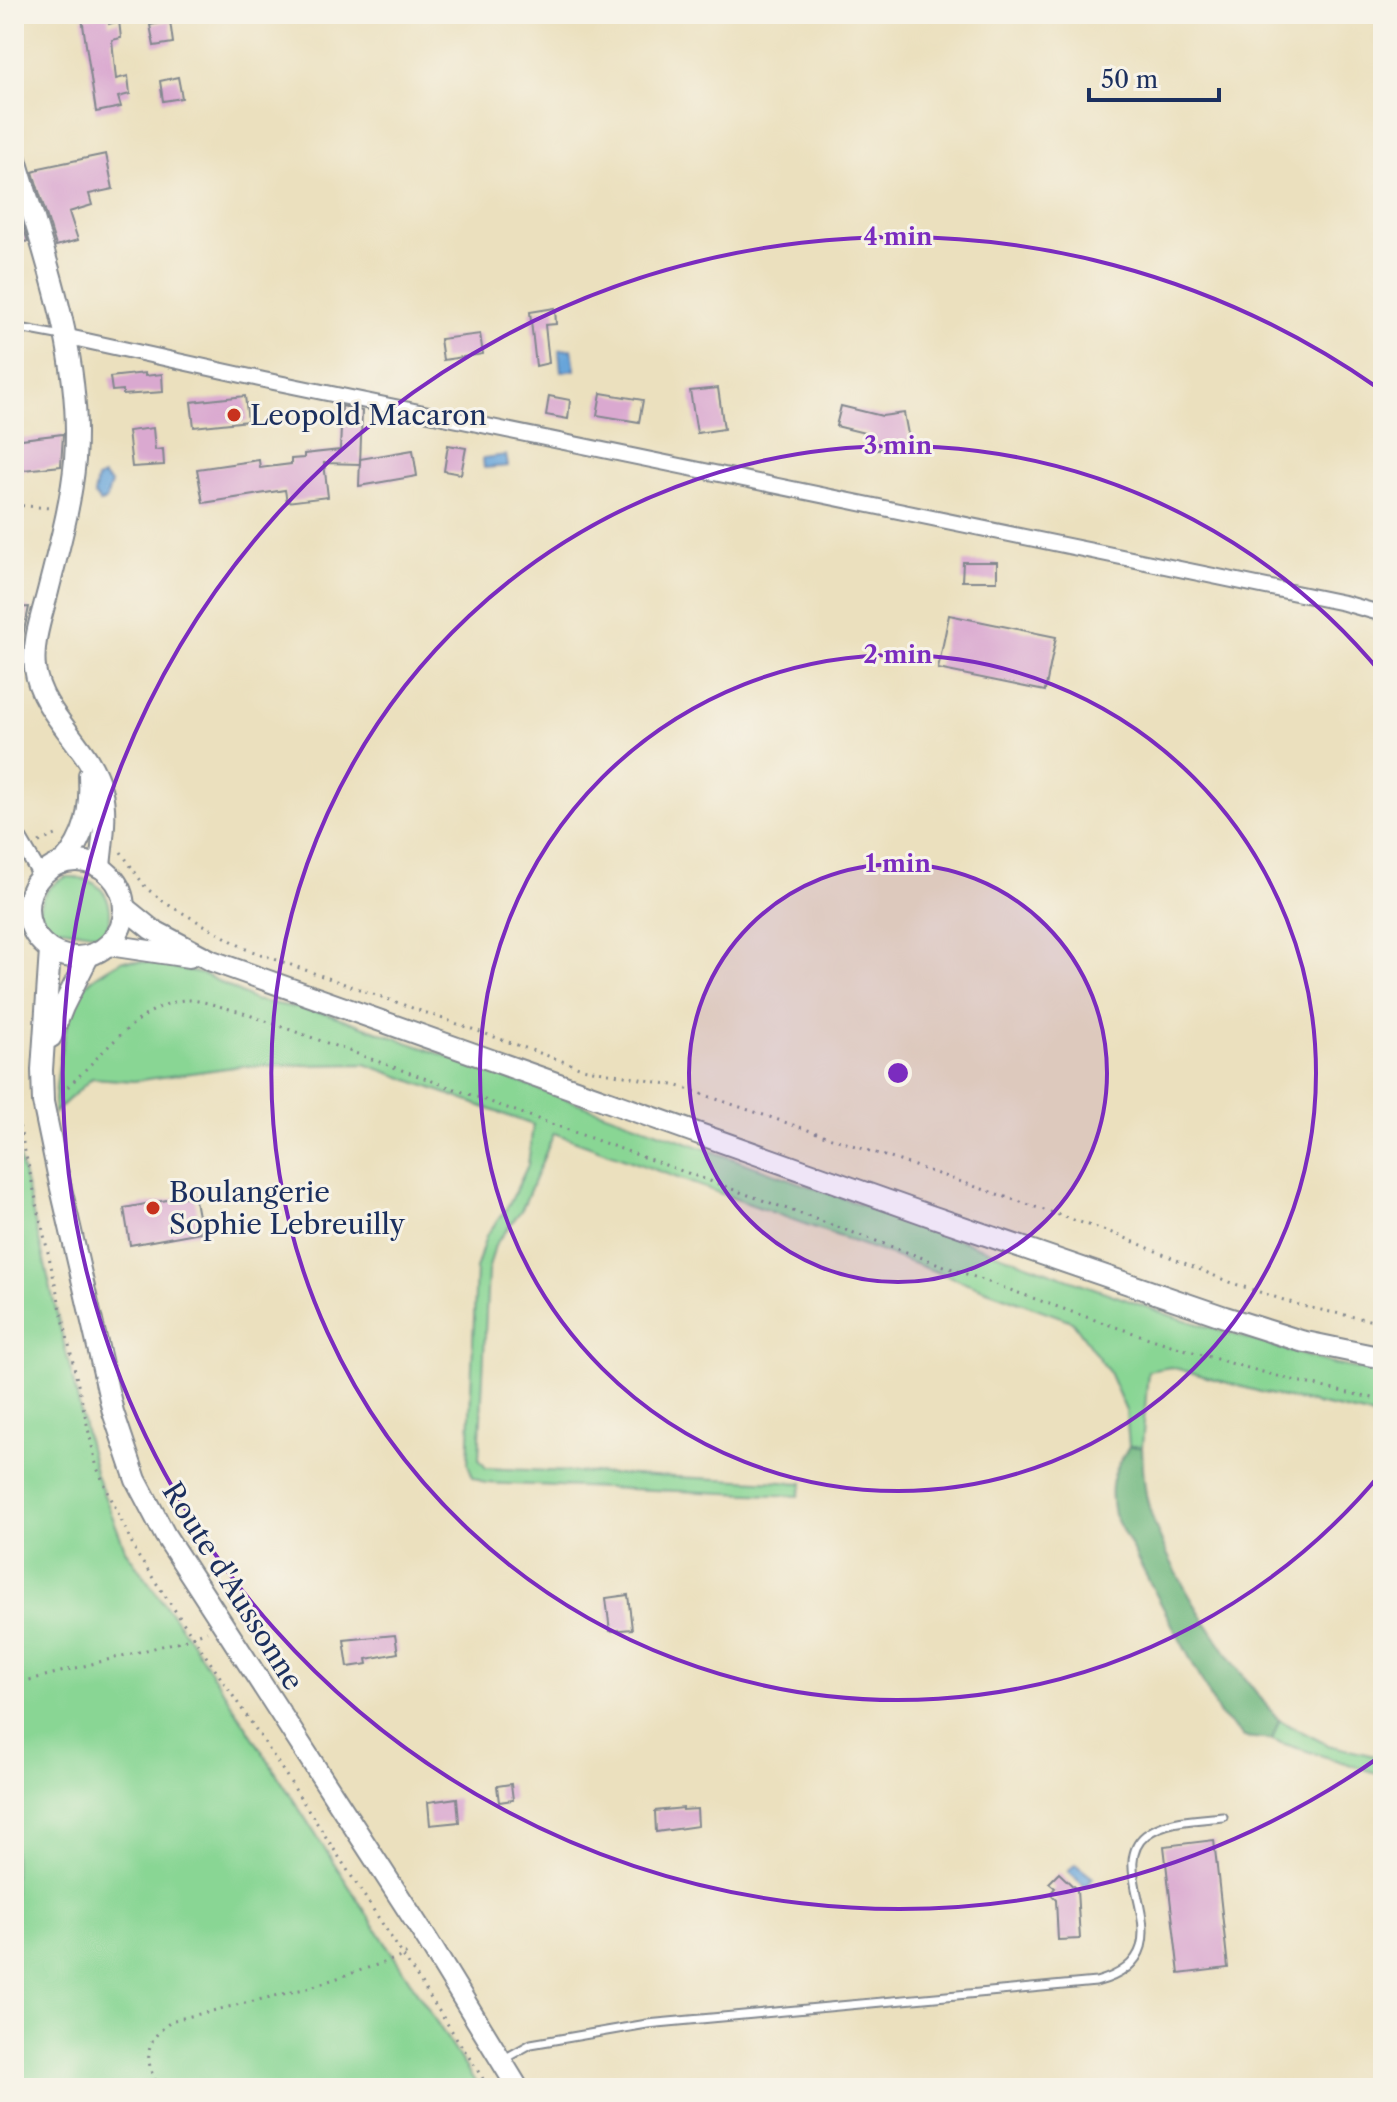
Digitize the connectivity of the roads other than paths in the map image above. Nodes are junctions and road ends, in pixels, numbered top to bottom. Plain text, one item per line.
1 (14, 153) edge
2 (14, 327) edge
3 (64, 336) junction
4 (1383, 614) edge
5 (88, 763) junction
6 (14, 830) edge
7 (63, 863) junction
8 (100, 867) junction
9 (41, 876) junction
10 (21, 902) edge
11 (125, 908) junction
12 (14, 932) edge
13 (35, 935) junction
14 (109, 945) junction
15 (50, 951) junction
16 (88, 957) junction
17 (212, 961) junction
18 (44, 1056) junction
19 (1383, 1358) edge
20 (1223, 1817) dead end
21 (501, 2060) junction
22 (518, 2088) edge

1 - 3 main road
2 - 3 lane
3 - 4 street
3 - 5 main road
5 - 7 main road
5 - 8 main road
6 - 9 street
7 - 8 main road
7 - 9 main road
8 - 11 main road
9 - 10 main road
10 - 13 main road
11 - 14 main road
11 - 17 main road
12 - 13 main road
13 - 15 main road
14 - 16 main road
14 - 17 main road
15 - 16 main road
15 - 18 main road, Route d'Aussonne
16 - 18 main road, Route d'Aussonne
17 - 19 main road
18 - 21 main road, Route d'Aussonne
20 - 21 lane
21 - 22 main road, Route d'Aussonne

